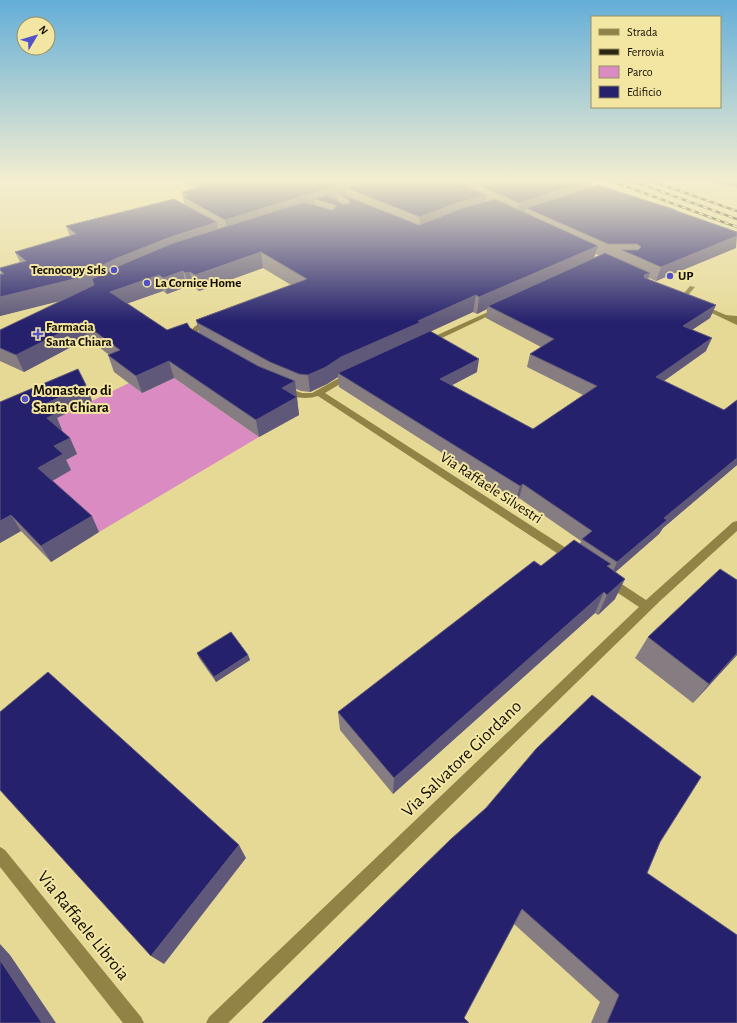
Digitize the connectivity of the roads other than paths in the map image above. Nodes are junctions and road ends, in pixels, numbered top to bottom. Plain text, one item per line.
1 (692, 287) dead end
2 (676, 295) edge
3 (682, 298) junction
4 (690, 301) edge
5 (697, 304) edge
6 (506, 306) edge
7 (725, 317) junction
8 (737, 318) edge
9 (203, 323) edge
10 (737, 323) edge
11 (204, 345) edge
12 (415, 347) edge
13 (359, 372) edge
14 (279, 387) edge
15 (319, 393) junction
16 (737, 525) edge
17 (582, 564) edge
18 (602, 577) edge
19 (648, 607) junction
20 (0, 855) edge
21 (135, 1023) edge
22 (215, 1023) edge

1 - 3 street
2 - 3 street
3 - 4 street
5 - 7 street
6 - 12 street
7 - 8 street
7 - 10 street
9 - 11 street
13 - 15 street
14 - 15 street
15 - 17 street, Via Raffaele Silvestri
16 - 19 street, Via Salvatore Giordano
18 - 19 street
19 - 22 street, Via Salvatore Giordano
20 - 21 street, Via Raffaele Libroia

